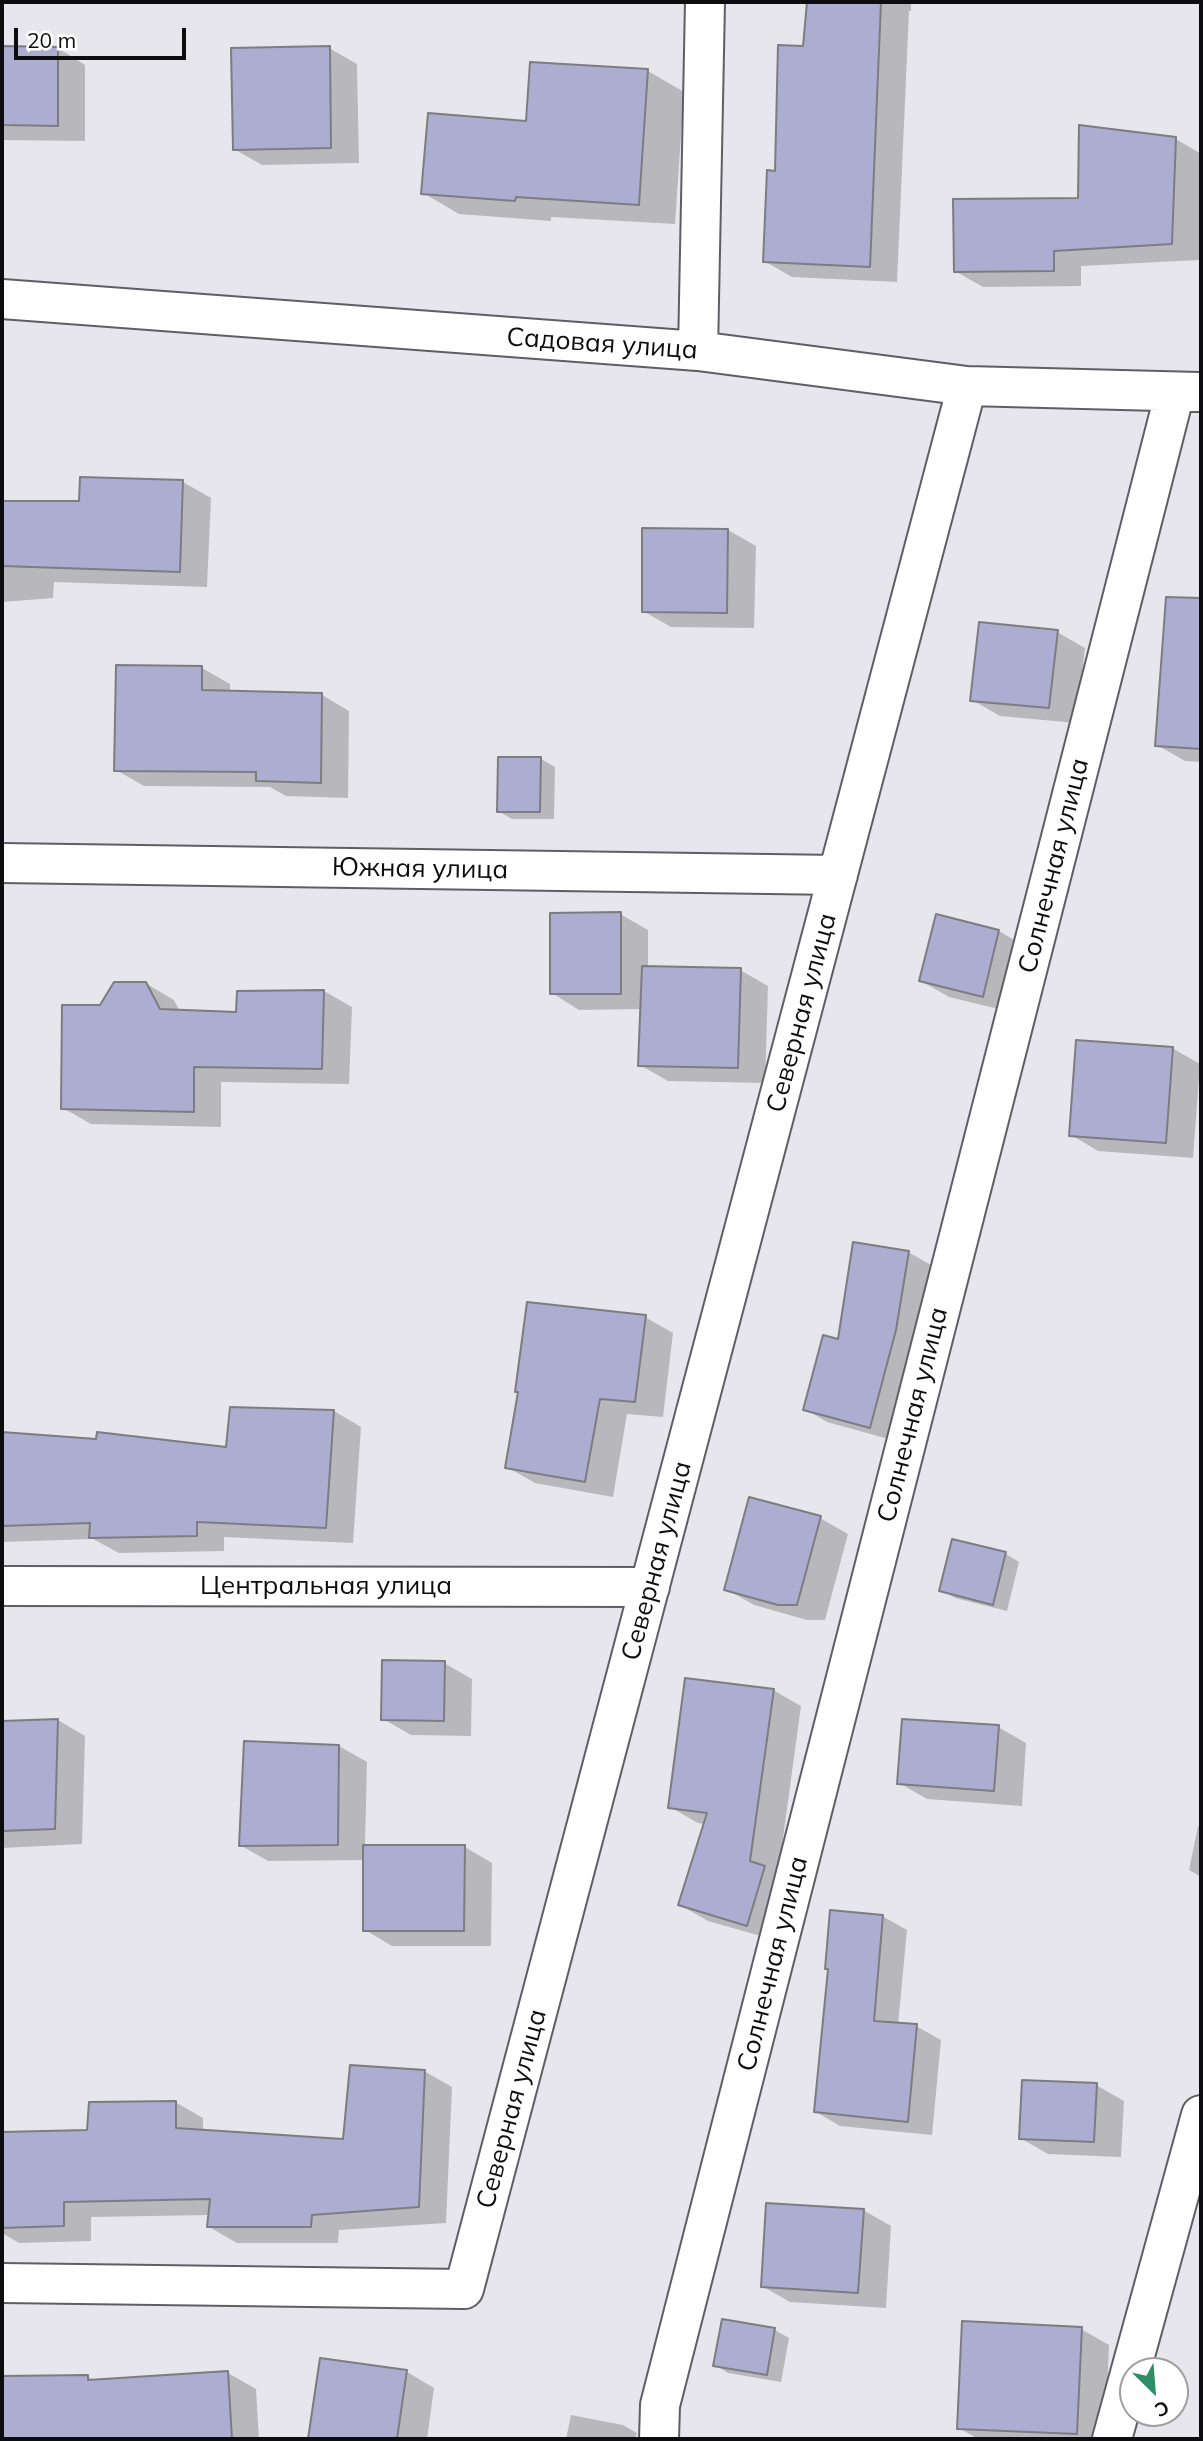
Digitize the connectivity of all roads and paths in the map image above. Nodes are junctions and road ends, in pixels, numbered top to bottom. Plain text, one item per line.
1 (705, 2) edge
2 (2, 299) edge
3 (698, 351) junction
4 (967, 386) junction
5 (1188, 392) edge
6 (2, 863) edge
7 (838, 875) junction
8 (2, 1586) edge
9 (650, 1587) junction
10 (1201, 2115) edge
11 (2, 2283) edge
12 (659, 2439) edge
13 (1112, 2439) edge

1 - 3 street
2 - 3 street, Садовая улица
3 - 4 street, Садовая улица
4 - 5 street, Садовая улица
4 - 7 street, Северная улица
5 - 12 street, Солнечная улица
6 - 7 street, Южная улица
7 - 9 street, Северная улица
8 - 9 street, Центральная улица
9 - 11 street, Северная улица
10 - 13 street

